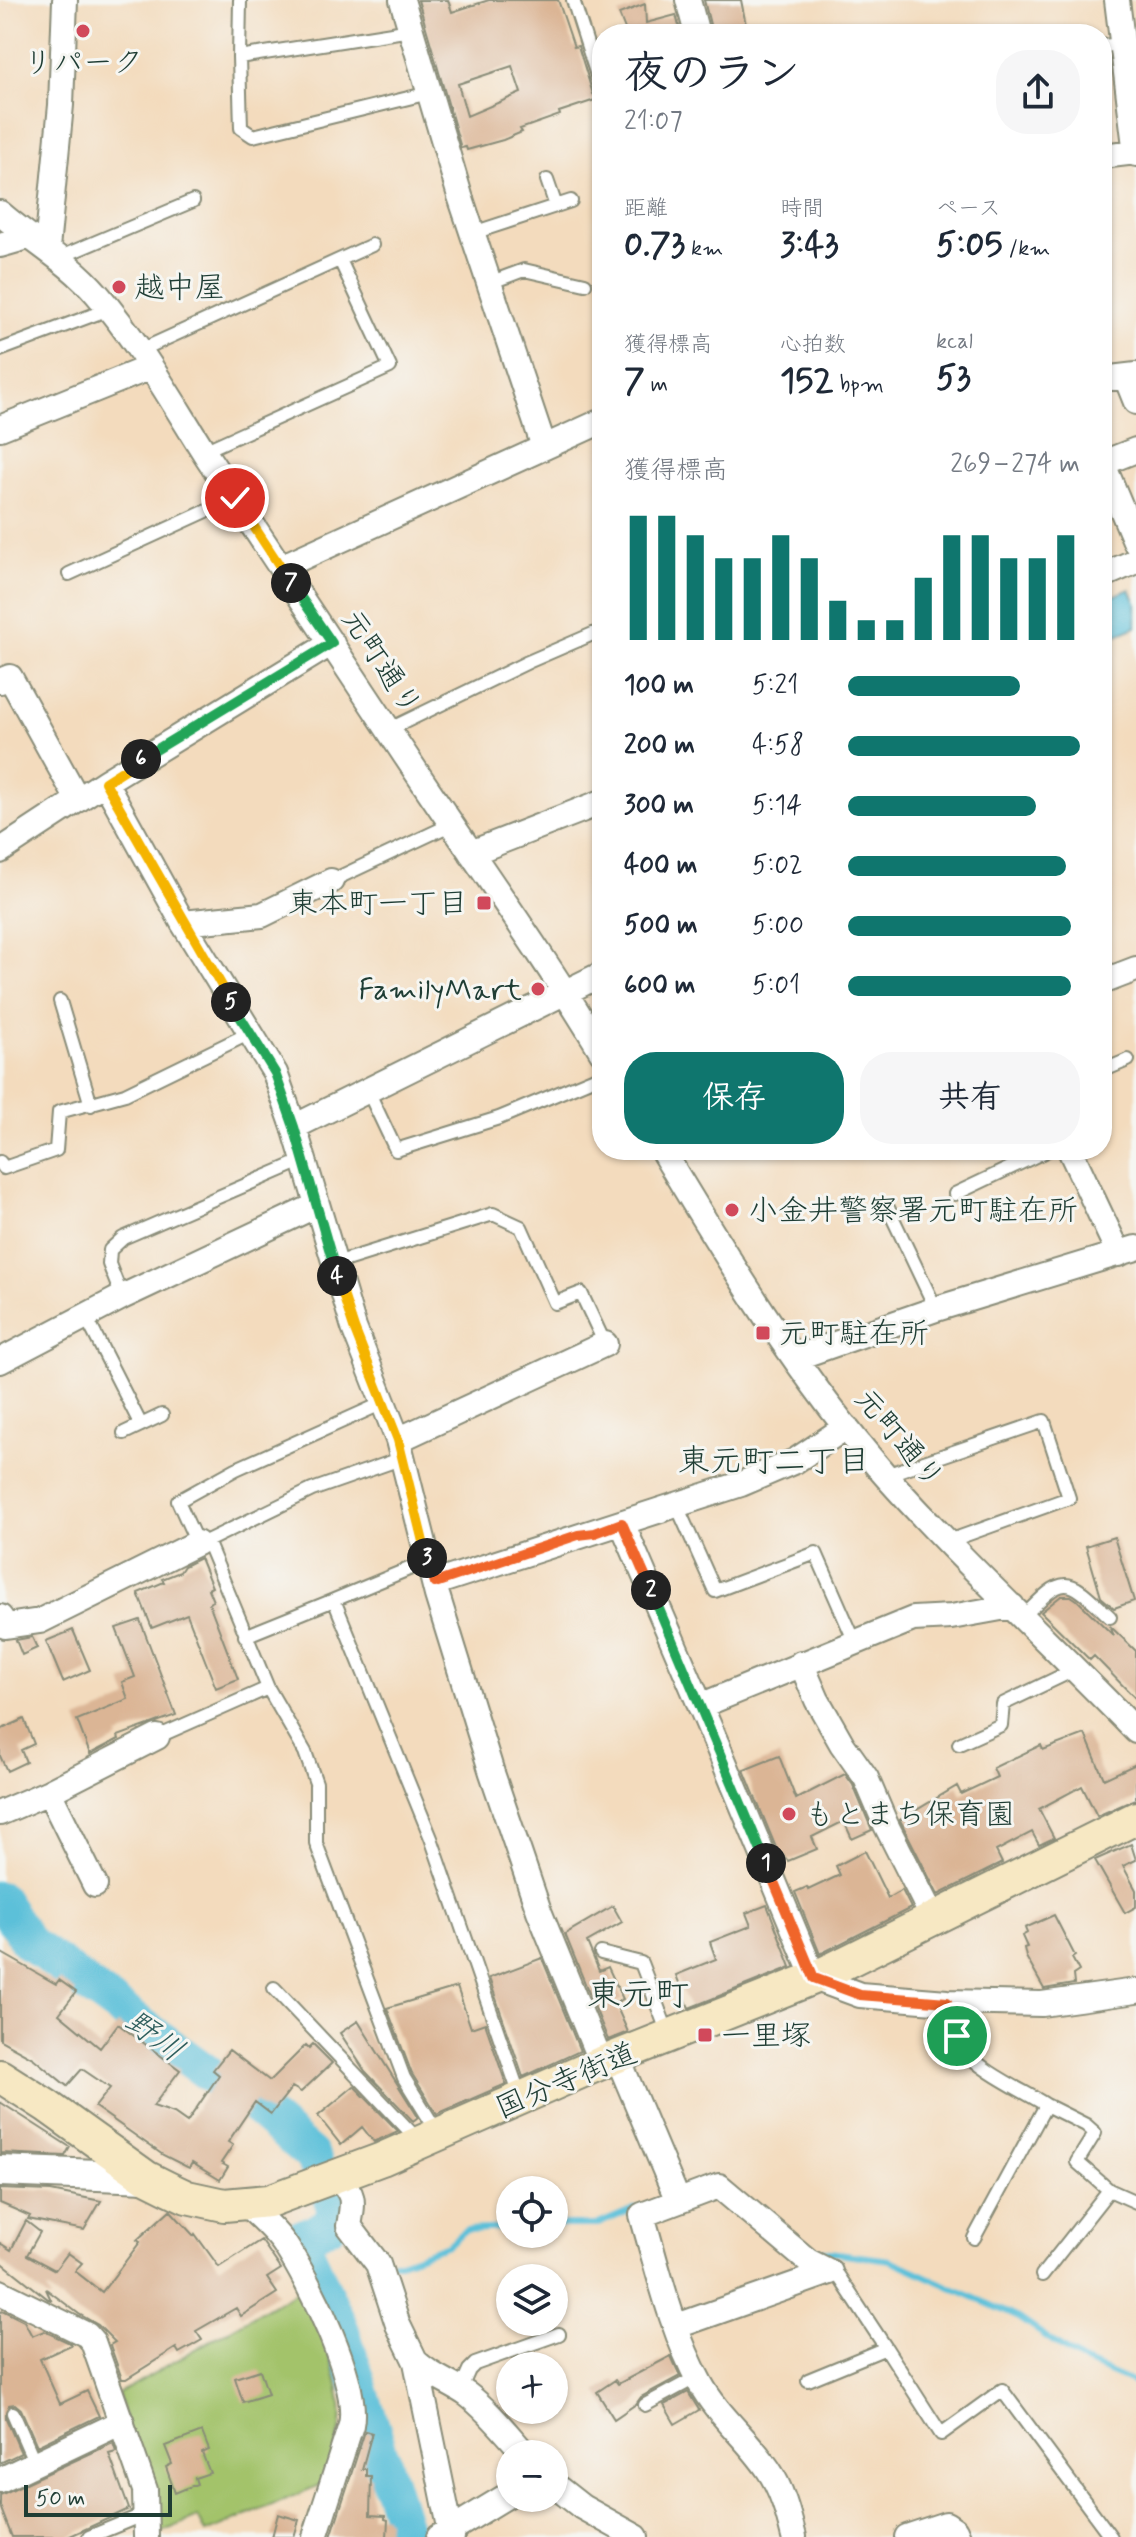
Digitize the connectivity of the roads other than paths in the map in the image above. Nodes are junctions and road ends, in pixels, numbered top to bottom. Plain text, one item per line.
1 (65, 0) edge
2 (240, 0) edge
3 (402, 0) edge
4 (573, 0) edge
5 (688, 0) edge
6 (1117, 0) edge
7 (694, 24) edge
8 (411, 30) junction
9 (1112, 45) edge
10 (239, 57) junction
11 (592, 60) edge
12 (429, 93) junction
13 (1136, 153) edge
14 (1112, 155) edge
15 (547, 180) dead end
16 (193, 201) dead end
17 (571, 201) dead end
18 (556, 206) junction
19 (0, 213) edge
20 (473, 233) junction
21 (0, 245) edge
22 (372, 245) dead end
23 (44, 248) junction
24 (340, 260) junction
25 (489, 283) junction
26 (585, 284) dead end
27 (109, 309) junction
28 (0, 350) edge
29 (146, 358) junction
30 (1121, 377) edge
31 (1136, 402) edge
32 (592, 425) edge
33 (0, 428) edge
34 (544, 447) junction
35 (1136, 450) edge
36 (204, 451) junction
37 (1112, 458) edge
38 (1112, 486) edge
39 (235, 498) junction
40 (1136, 543) edge
41 (1136, 561) edge
42 (281, 567) junction
43 (1112, 572) edge
44 (69, 574) dead end
45 (592, 635) edge
46 (332, 643) junction
47 (0, 681) edge
48 (388, 730) junction
49 (105, 782) junction
50 (78, 800) junction
51 (592, 806) edge
52 (452, 824) junction
53 (0, 851) edge
54 (471, 853) junction
55 (331, 881) joint
56 (183, 923) junction
57 (1136, 969) edge
58 (1112, 978) edge
59 (592, 979) edge
60 (566, 991) junction
61 (60, 1001) dead end
62 (250, 1033) junction
63 (592, 1035) edge
64 (1128, 1060) dead end
65 (1112, 1067) edge
66 (592, 1079) edge
67 (368, 1091) junction
68 (91, 1105) junction
69 (294, 1127) junction
70 (304, 1160) junction
71 (668, 1160) edge
72 (1027, 1160) edge
73 (1076, 1160) edge
74 (0, 1162) edge
75 (955, 1194) dead end
76 (317, 1205) junction
77 (888, 1208) dead end
78 (1128, 1251) edge
79 (333, 1264) junction
80 (122, 1297) junction
81 (936, 1309) junction
82 (85, 1315) junction
83 (605, 1344) joint
84 (795, 1358) junction
85 (0, 1361) edge
86 (383, 1403) junction
87 (162, 1415) dead end
88 (141, 1425) junction
89 (846, 1427) junction
90 (124, 1433) dead end
91 (400, 1449) junction
92 (886, 1475) junction
93 (677, 1506) junction
94 (622, 1523) junction
95 (949, 1541) junction
96 (202, 1542) junction
97 (431, 1572) junction
98 (334, 1600) junction
99 (1017, 1611) junction
100 (0, 1617) edge
101 (1110, 1617) dead end
102 (245, 1636) junction
103 (855, 1642) junction
104 (801, 1663) junction
105 (1076, 1669) junction
106 (268, 1688) junction
107 (700, 1706) junction
108 (1136, 1731) edge
109 (157, 1737) joint
110 (959, 1744) dead end
111 (49, 1792) junction
112 (0, 1813) edge
113 (1136, 1818) edge
114 (95, 1885) dead end
115 (934, 1920) junction
116 (601, 1953) dead end
117 (814, 1978) junction
118 (274, 1988) dead end
119 (1136, 1991) edge
120 (947, 2002) junction
121 (669, 2036) junction
122 (609, 2060) junction
123 (0, 2076) edge
124 (521, 2099) junction
125 (1046, 2105) junction
126 (430, 2139) junction
127 (0, 2171) edge
128 (146, 2177) junction
129 (345, 2189) junction
130 (1109, 2190) junction
131 (676, 2194) junction
132 (1136, 2202) edge
133 (246, 2204) junction
134 (974, 2238) dead end
135 (830, 2272) junction
136 (1042, 2275) dead end
137 (5, 2300) edge
138 (677, 2326) junction
139 (553, 2336) edge
140 (886, 2348) junction
141 (416, 2362) junction
142 (697, 2377) junction
143 (808, 2380) dead end
144 (460, 2390) junction
145 (645, 2405) dead end
146 (13, 2413) dead end
147 (122, 2422) junction
148 (513, 2440) edge
149 (35, 2463) junction
150 (0, 2480) edge
151 (568, 2496) edge
152 (496, 2503) edge
153 (147, 2525) edge
154 (447, 2535) edge
155 (625, 2535) edge
156 (89, 2537) edge
157 (315, 2537) edge
158 (794, 2537) edge
159 (907, 2537) edge
160 (958, 2537) edge
161 (1111, 2537) edge

1 - 23 street
2 - 10 lane
3 - 8 street
4 - 11 lane
5 - 7 street
6 - 9 street
8 - 10 lane
8 - 12 street
9 - 13 street
10 - 12 lane
12 - 20 street
13 - 14 street
15 - 18 lane
16 - 23 lane
17 - 18 lane
18 - 20 lane
19 - 23 street, 元町通り
20 - 25 street
21 - 23 street
22 - 24 lane
23 - 27 street, 元町通り
24 - 29 lane
24 - 36 lane
25 - 26 lane
25 - 34 street
27 - 28 lane
27 - 29 street, 元町通り
29 - 33 street
29 - 36 street, 元町通り
30 - 31 street
32 - 34 street
34 - 42 street
35 - 37 street
36 - 39 street, 元町通り
38 - 40 street
39 - 42 street, 元町通り
39 - 44 lane
41 - 43 street
42 - 46 street, 元町通り
45 - 48 lane
46 - 48 street, 元町通り
46 - 49 street
47 - 50 street
48 - 52 street, 元町通り
49 - 50 street
49 - 56 street
50 - 53 street
51 - 54 street
52 - 54 street, 元町通り
52 - 55 lane
54 - 60 street, 元町通り
55 - 56 street
56 - 62 street
57 - 58 street
59 - 60 street
60 - 63 street, 元町通り
60 - 67 street
61 - 68 lane
62 - 68 lane
62 - 69 street
64 - 65 lane
66 - 67 lane
67 - 69 street
68 - 74 lane
69 - 70 street
70 - 76 street
70 - 80 lane
71 - 84 street, 元町通り
72 - 75 lane
73 - 78 street
76 - 79 street
76 - 80 street
77 - 81 lane
78 - 81 street
79 - 83 lane
79 - 86 street
80 - 82 street
81 - 84 street
82 - 85 street
82 - 88 lane
83 - 91 street
84 - 89 street, 元町通り
86 - 91 street
86 - 96 lane
87 - 88 lane
88 - 90 lane
89 - 92 street, 元町通り
89 - 93 street
91 - 96 lane
91 - 97 street
92 - 95 street, 元町通り
92 - 95 lane
93 - 94 street
93 - 103 lane
94 - 97 street
94 - 107 street
95 - 99 street, 元町通り
96 - 100 street
96 - 102 lane
97 - 98 lane
97 - 122 street
98 - 102 lane
98 - 124 lane
99 - 101 lane
99 - 103 street
99 - 105 street, 元町通り
102 - 106 lane
103 - 104 street
104 - 107 street
104 - 115 street
105 - 108 street, 元町通り
105 - 110 lane
106 - 109 lane
106 - 126 lane
107 - 117 street
109 - 111 street
111 - 112 street
111 - 114 street
113 - 115 main road, 国分寺街道
115 - 117 main road, 国分寺街道
116 - 121 lane
117 - 120 street
117 - 121 main road, 国分寺街道
118 - 126 lane
119 - 120 street
120 - 125 lane
121 - 122 main road, 国分寺街道
122 - 124 main road, 国分寺街道
122 - 131 street
123 - 128 main road, 国分寺街道
124 - 126 main road, 国分寺街道
125 - 130 lane
125 - 134 lane
126 - 129 main road, 国分寺街道
127 - 128 street
128 - 133 main road, 国分寺街道
129 - 133 main road, 国分寺街道
129 - 141 street
130 - 132 lane
130 - 136 lane
131 - 135 street
131 - 138 street
133 - 157 street
135 - 138 street
135 - 140 lane
137 - 147 street
138 - 142 street
139 - 144 lane
140 - 143 lane
140 - 161 lane
141 - 144 street
141 - 154 street
142 - 145 lane
142 - 158 street
144 - 148 street
146 - 149 lane
147 - 149 street
147 - 153 street
149 - 150 street
151 - 155 street
152 - 154 street
153 - 156 lane
159 - 160 street

